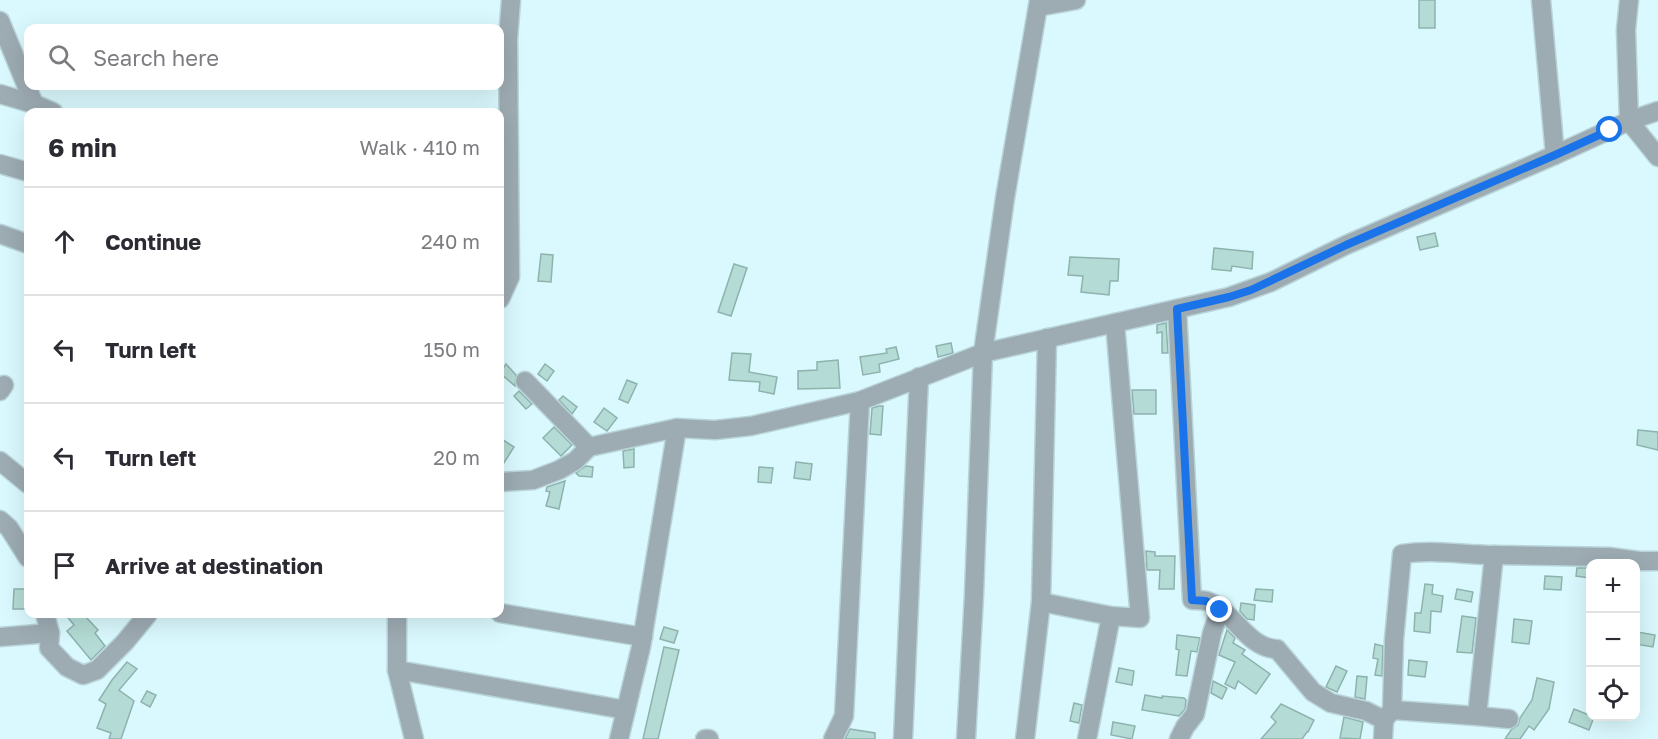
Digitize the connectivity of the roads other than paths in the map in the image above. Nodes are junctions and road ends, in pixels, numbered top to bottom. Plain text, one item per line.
1 (511, 0) edge
2 (1076, 0) edge
3 (1541, 0) edge
4 (1629, 0) edge
5 (1038, 3) edge
6 (0, 21) edge
7 (24, 80) edge
8 (28, 90) edge
9 (0, 94) edge
10 (34, 104) junction
11 (44, 108) edge
12 (1658, 111) edge
13 (1629, 121) junction
14 (1555, 155) junction
15 (1658, 157) edge
16 (0, 164) edge
17 (24, 170) edge
18 (0, 234) edge
19 (24, 243) edge
20 (504, 290) edge
21 (1177, 309) junction
22 (1115, 323) junction
23 (1047, 338) junction
24 (983, 352) junction
25 (919, 377) junction
26 (525, 381) dead end
27 (860, 401) junction
28 (676, 428) junction
29 (589, 447) junction
30 (0, 461) edge
31 (24, 481) edge
32 (504, 482) edge
33 (0, 520) edge
34 (24, 552) edge
35 (1494, 555) junction
36 (1658, 561) edge
37 (1041, 602) junction
38 (1220, 610) junction
39 (504, 614) edge
40 (1111, 616) junction
41 (46, 618) edge
42 (145, 618) edge
43 (397, 618) edge
44 (50, 633) junction
45 (0, 637) edge
46 (643, 637) junction
47 (397, 670) junction
48 (626, 710) junction
49 (1388, 715) junction
50 (1477, 716) junction
51 (1509, 719) dead end
52 (414, 739) edge
53 (619, 739) edge
54 (833, 739) edge
55 (903, 739) edge
56 (966, 739) edge
57 (1025, 739) edge
58 (1088, 739) edge
59 (1179, 739) edge
60 (1383, 739) edge

1 - 20 street
2 - 5 street
3 - 14 street
4 - 13 street
5 - 24 street
6 - 7 street
8 - 10 street
9 - 10 street
10 - 11 street
12 - 13 street
13 - 14 street
13 - 15 street
14 - 21 street
16 - 17 street
18 - 19 street
21 - 22 street
21 - 38 street
22 - 23 street
22 - 40 street
23 - 24 street
23 - 37 street
24 - 25 street
24 - 56 street
25 - 27 street
25 - 55 street
26 - 29 street
27 - 28 street
27 - 54 street
28 - 29 street
28 - 46 street
29 - 32 street
30 - 31 street
33 - 34 street
35 - 36 street
35 - 49 street
35 - 50 street
37 - 40 street
37 - 57 street
38 - 49 street
38 - 59 street
39 - 46 street
40 - 58 street
41 - 44 street
42 - 44 street
43 - 47 street
44 - 45 street
46 - 48 street
47 - 48 street
47 - 52 street
48 - 53 street
49 - 50 street
49 - 60 street
50 - 51 street

